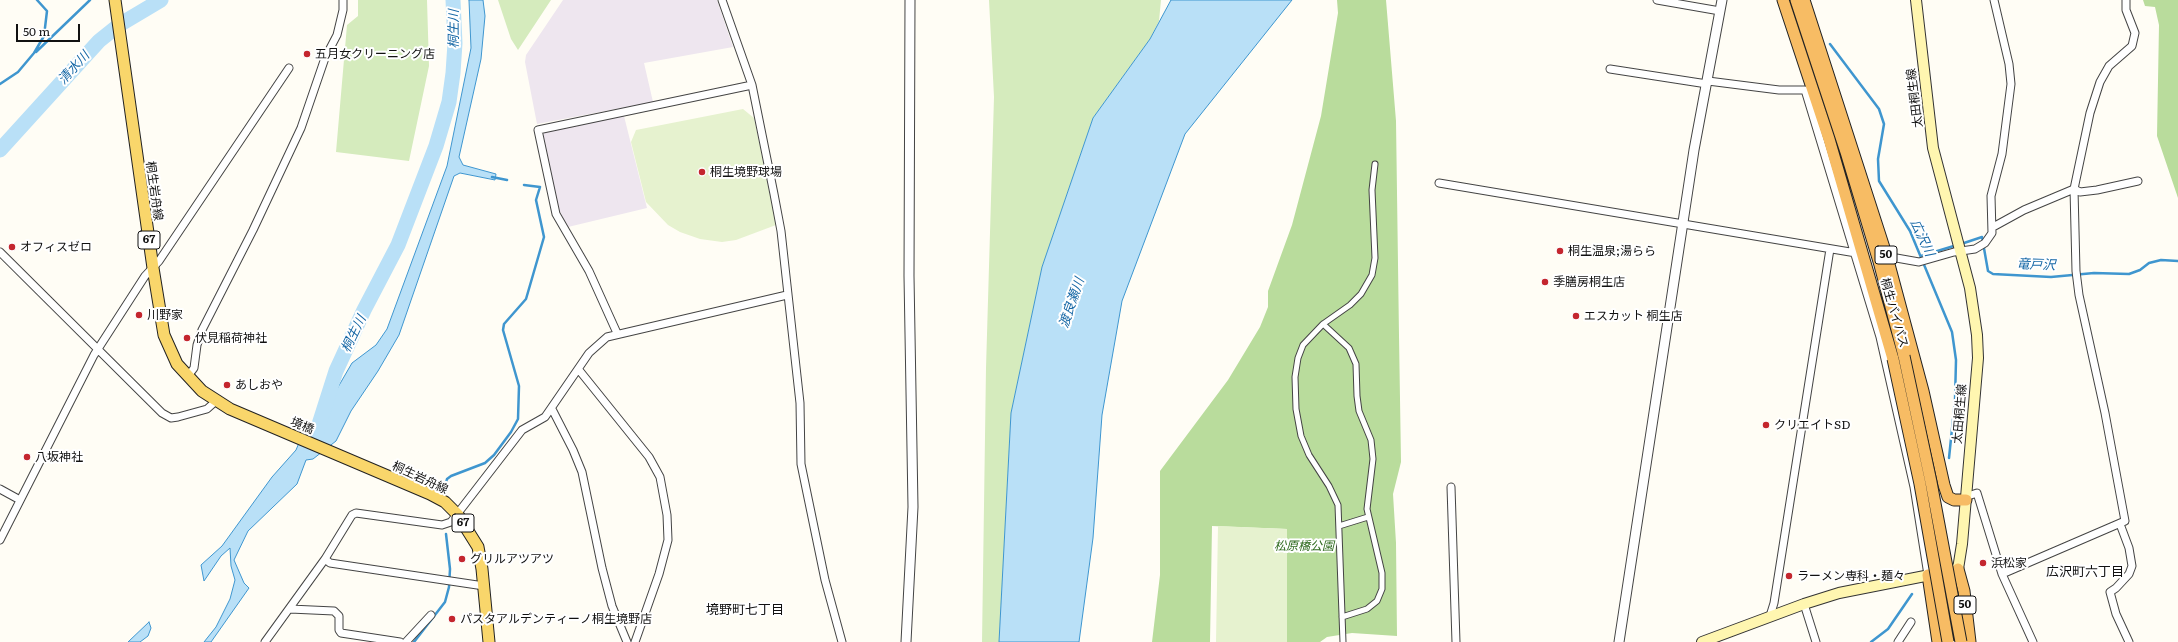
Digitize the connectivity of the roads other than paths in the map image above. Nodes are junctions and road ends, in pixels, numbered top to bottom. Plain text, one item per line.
1 (114, 0) edge
2 (343, 0) edge
3 (722, 0) edge
4 (910, 0) edge
5 (1657, 0) edge
6 (1722, 0) edge
7 (1778, 0) edge
8 (1783, 0) edge
9 (1796, 0) edge
10 (1804, 0) edge
11 (1916, 0) edge
12 (1994, 0) edge
13 (2126, 0) edge
14 (1720, 11) junction
15 (289, 68) dead end
16 (1610, 69) dead end
17 (1708, 82) junction
18 (752, 86) junction
19 (1805, 90) junction
20 (1375, 164) dead end
21 (2138, 181) dead end
22 (1439, 183) dead end
23 (2074, 189) junction
24 (1682, 225) junction
25 (1993, 227) junction
26 (1830, 249) junction
27 (0, 252) edge
28 (1856, 252) junction
29 (1960, 252) junction
30 (1884, 256) junction
31 (153, 268) junction
32 (787, 295) junction
33 (1323, 324) junction
34 (617, 333) junction
35 (98, 350) junction
36 (579, 370) junction
37 (188, 376) junction
38 (216, 401) junction
39 (552, 409) junction
40 (238, 413) joint
41 (356, 463) joint
42 (1451, 487) dead end
43 (0, 489) edge
44 (20, 500) junction
45 (1966, 500) junction
46 (458, 514) junction
47 (1368, 517) junction
48 (2120, 524) junction
49 (1339, 526) junction
50 (0, 540) edge
51 (325, 559) junction
52 (1958, 569) junction
53 (2002, 574) junction
54 (1928, 575) junction
55 (484, 586) junction
56 (1804, 604) junction
57 (290, 609) junction
58 (431, 615) dead end
59 (1770, 616) junction
60 (1342, 617) junction
61 (1911, 622) dead end
62 (265, 642) edge
63 (400, 642) edge
64 (406, 642) edge
65 (489, 642) edge
66 (627, 642) edge
67 (635, 642) edge
68 (842, 642) edge
69 (906, 642) edge
70 (1342, 642) edge
71 (1456, 642) edge
72 (1619, 642) edge
73 (1702, 642) edge
74 (1816, 642) edge
75 (1898, 642) edge
76 (1938, 642) edge
77 (1948, 642) edge
78 (1961, 642) edge
79 (1970, 642) edge
80 (2033, 642) edge
81 (2129, 642) edge

1 - 31 main road, 桐生岩舟線 / 67
2 - 37 street
3 - 18 street
4 - 69 street
5 - 14 street
6 - 14 street
7 - 19 highway
8 - 77 highway, 桐生バイパス / 50, bridge
9 - 78 highway, 桐生バイパス / 50, bridge
10 - 30 highway, 50
11 - 29 main road, 太田桐生線
12 - 25 street
13 - 23 street
14 - 17 street
15 - 31 street
16 - 17 street
17 - 19 street
17 - 24 street
18 - 32 street
18 - 34 street
19 - 28 street
20 - 33 street
21 - 23 street
22 - 24 street
23 - 25 street
23 - 48 street
24 - 26 street
24 - 72 street
25 - 29 street
26 - 28 street
26 - 59 street
27 - 35 street
28 - 54 street
29 - 30 street
29 - 45 main road, 太田桐生線
30 - 45 highway, 50
31 - 35 street
31 - 37 main road, 桐生岩舟線 / 67
32 - 34 street
32 - 68 street
33 - 47 street
33 - 49 street
34 - 36 street
35 - 38 street
35 - 44 street
36 - 39 street
36 - 67 street
37 - 38 main road, 桐生岩舟線 / 67
38 - 40 main road, 桐生岩舟線 / 67
39 - 46 street
39 - 66 street
40 - 41 main road, 境橋 / 67
41 - 46 main road, 桐生岩舟線 / 67
42 - 71 street
43 - 44 street
44 - 50 street
45 - 52 main road, 太田桐生線
45 - 53 street
46 - 51 street
46 - 55 main road, 桐生岩舟線 / 67
47 - 49 street
47 - 60 street
48 - 53 street
48 - 81 street
49 - 60 street
51 - 55 street
51 - 57 street
52 - 54 main road
52 - 79 highway, 50
53 - 80 street
54 - 56 main road
54 - 76 highway
55 - 65 main road, 桐生岩舟線 / 67
56 - 59 main road
56 - 74 street
57 - 62 street
57 - 63 street
58 - 64 street
59 - 73 main road
60 - 70 street
61 - 75 street

